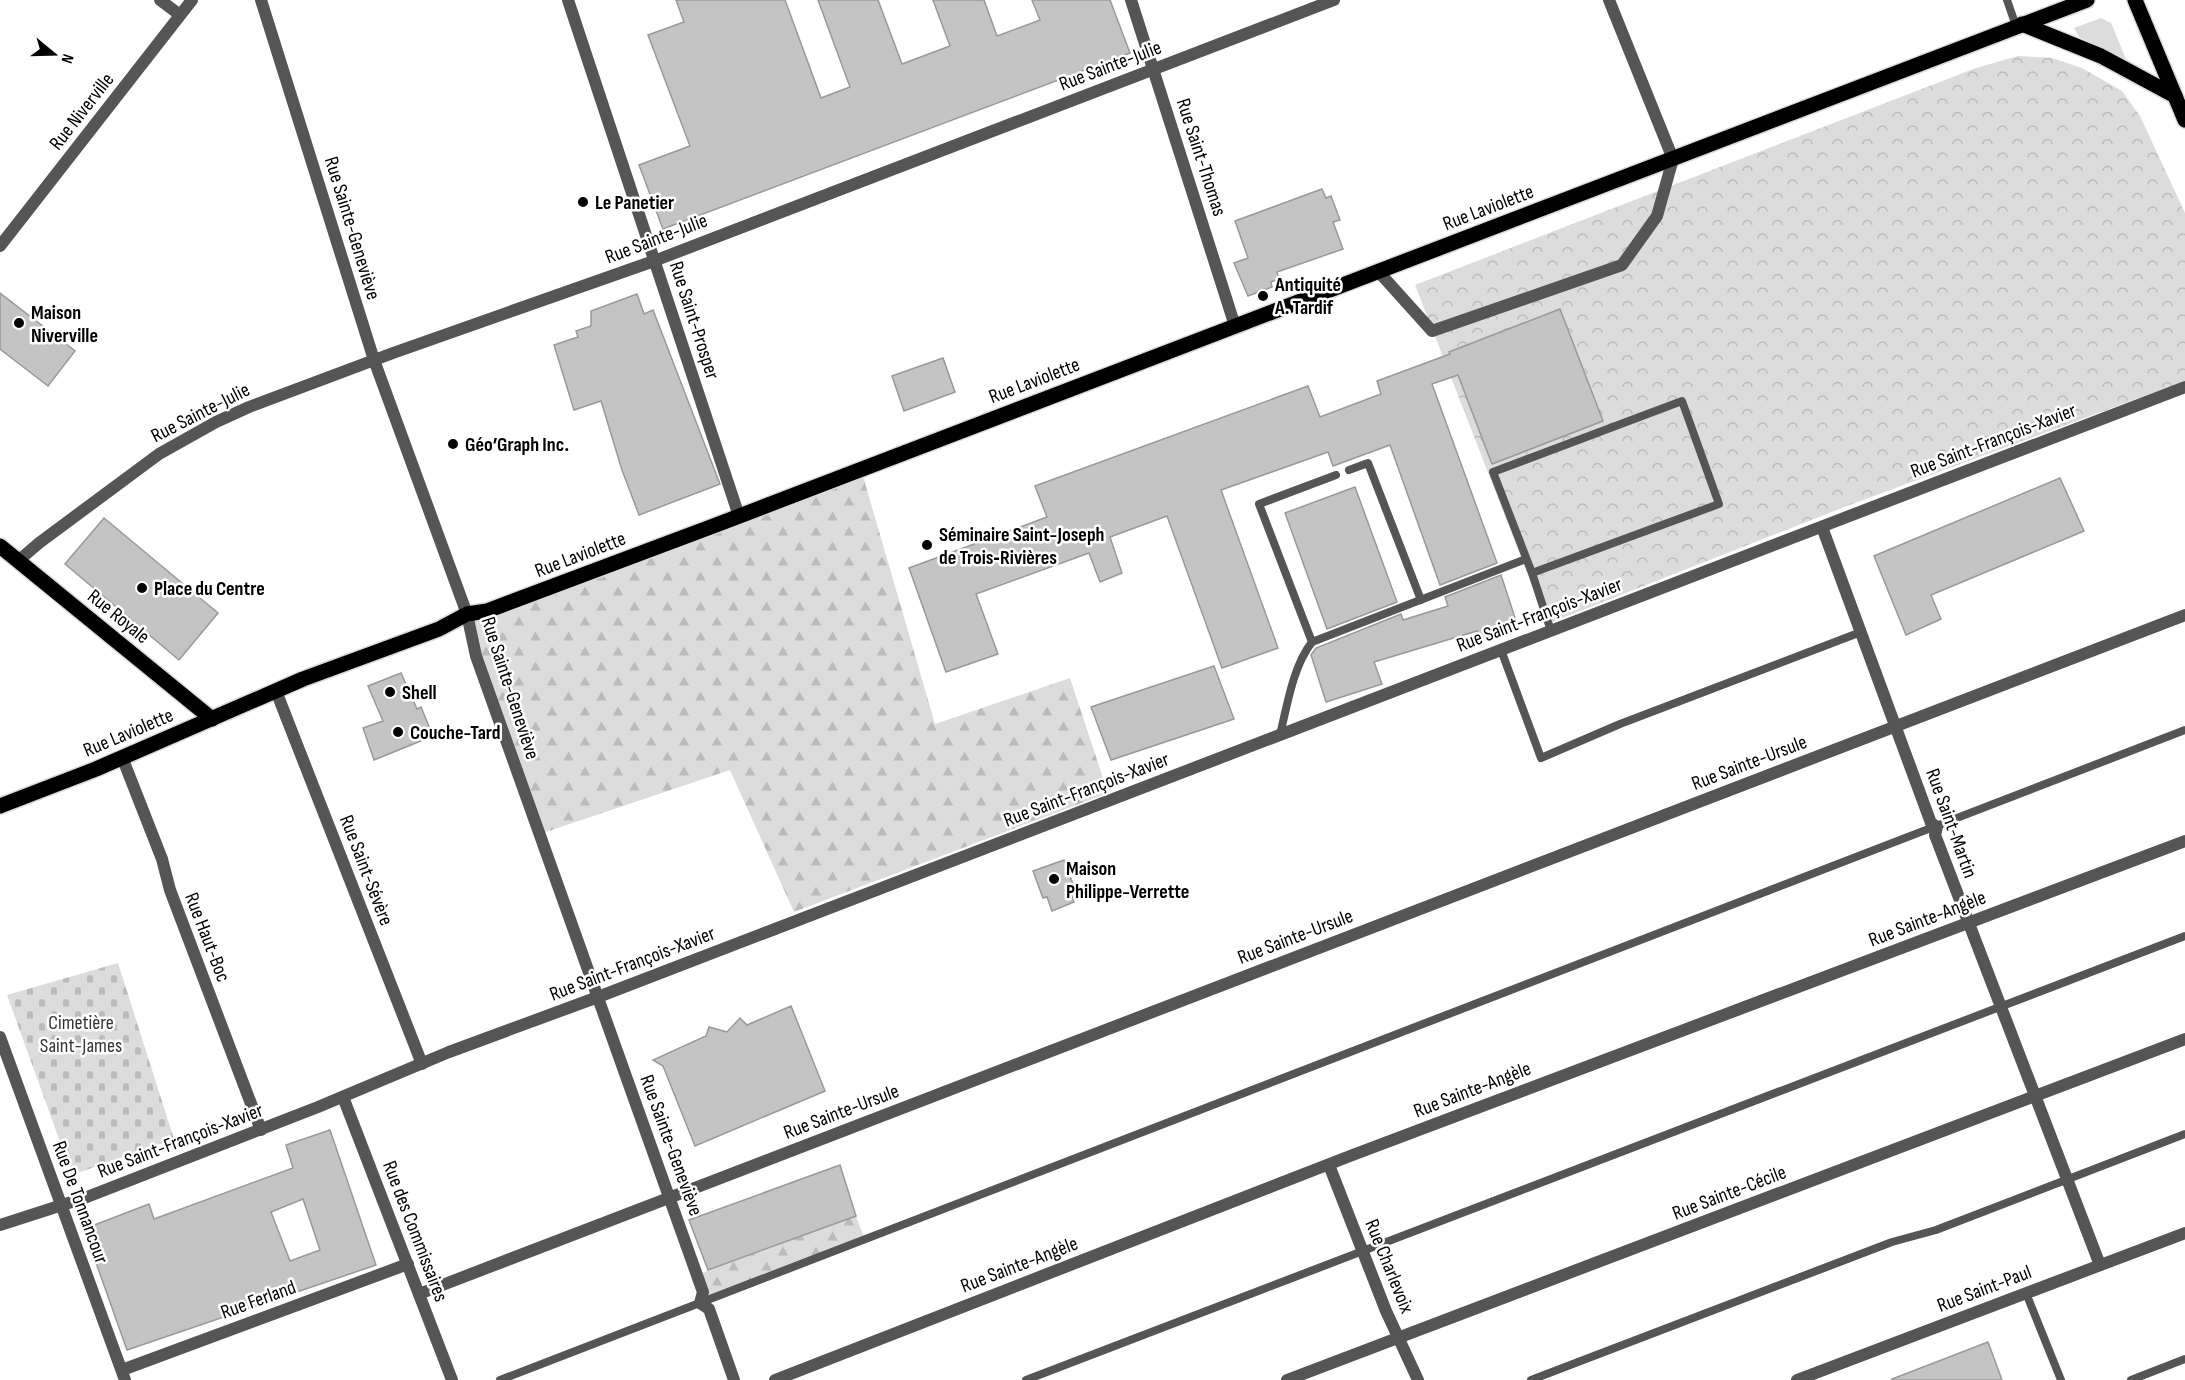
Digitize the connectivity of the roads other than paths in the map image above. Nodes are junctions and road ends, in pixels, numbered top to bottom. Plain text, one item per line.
1 (160, 0) edge
2 (192, 0) edge
3 (261, 0) edge
4 (568, 0) edge
5 (1131, 0) edge
6 (1334, 0) edge
7 (1609, 0) edge
8 (2007, 0) edge
9 (2087, 0) edge
10 (2135, 0) edge
11 (180, 15) junction
12 (2019, 25) junction
13 (1153, 69) junction
14 (2175, 96) junction
15 (2185, 120) edge
16 (1672, 159) junction
17 (0, 246) edge
18 (654, 261) junction
19 (1378, 271) junction
20 (1235, 326) junction
21 (374, 360) junction
22 (2185, 387) edge
23 (1349, 470) dead end
24 (1336, 475) dead end
25 (740, 516) junction
26 (1822, 527) junction
27 (0, 546) edge
28 (1527, 559) junction
29 (18, 561) junction
30 (1532, 573) junction
31 (1421, 600) junction
32 (467, 614) junction
33 (2185, 615) edge
34 (1551, 631) junction
35 (1861, 632) junction
36 (1312, 642) junction
37 (1501, 650) junction
38 (276, 691) junction
39 (212, 719) junction
40 (1896, 727) junction
41 (2185, 730) edge
42 (1280, 735) junction
43 (122, 757) junction
44 (0, 806) edge
45 (1936, 827) junction
46 (2185, 841) edge
47 (1968, 923) junction
48 (2185, 936) edge
49 (598, 997) junction
50 (2000, 1005) junction
51 (0, 1037) edge
52 (2185, 1039) edge
53 (422, 1064) junction
54 (343, 1096) junction
55 (2035, 1096) junction
56 (261, 1130) junction
57 (2185, 1134) edge
58 (1329, 1165) junction
59 (2067, 1178) junction
60 (669, 1198) junction
61 (61, 1205) junction
62 (0, 1225) edge
63 (2185, 1233) edge
64 (1363, 1251) junction
65 (408, 1264) junction
66 (2100, 1265) junction
67 (2026, 1293) junction
68 (419, 1294) junction
69 (700, 1303) junction
70 (1399, 1338) junction
71 (2185, 1359) edge
72 (124, 1375) edge
73 (1303, 1377) edge
74 (452, 1380) edge
75 (500, 1380) edge
76 (734, 1380) edge
77 (776, 1380) edge
78 (1026, 1380) edge
79 (1287, 1380) edge
80 (1418, 1380) edge
81 (1531, 1380) edge
82 (1797, 1380) edge
83 (2061, 1380) edge
84 (2131, 1380) edge

1 - 11 street
2 - 11 street, Rue Niverville
3 - 21 street, Rue Sainte-Geneviève
4 - 18 street, Rue Saint-Prosper
5 - 13 street, Rue Saint-Thomas
6 - 13 street, Rue Sainte-Julie
7 - 16 street
8 - 12 lane
9 - 12 main road, Rue Laviolette
10 - 14 main road
11 - 17 street, Rue Niverville
12 - 14 main road
12 - 16 main road, Rue Laviolette
13 - 18 street, Rue Sainte-Julie
13 - 20 street, Rue Saint-Thomas
14 - 15 main road
16 - 19 main road, Rue Laviolette
16 - 19 street
18 - 21 street, Rue Sainte-Julie
18 - 25 street, Rue Saint-Prosper
19 - 20 main road, Rue Laviolette
20 - 25 main road, Rue Laviolette
21 - 29 street, Rue Sainte-Julie
21 - 32 street, Rue Sainte-Geneviève
22 - 26 street, Rue Saint-François-Xavier
23 - 31 lane
24 - 36 lane
25 - 32 main road, Rue Laviolette
26 - 34 street, Rue Saint-François-Xavier
26 - 35 street, Rue Saint-Martin
27 - 29 main road, Rue Royale
28 - 30 lane
28 - 30 lane
28 - 31 lane
29 - 39 main road, Rue Royale
30 - 34 lane
31 - 36 lane
32 - 38 main road, Rue Laviolette
32 - 49 street, Rue Sainte-Geneviève
33 - 40 street, Rue Sainte-Ursule
34 - 37 street, Rue Saint-François-Xavier
35 - 37 lane
35 - 40 street, Rue Saint-Martin
36 - 42 lane
37 - 42 street, Rue Saint-François-Xavier
38 - 39 main road, Rue Laviolette
38 - 53 street, Rue Saint-Sévère
39 - 43 main road, Rue Laviolette
40 - 45 street, Rue Saint-Martin
40 - 60 street, Rue Sainte-Ursule
41 - 45 lane
42 - 49 street, Rue Saint-François-Xavier
43 - 44 main road, Rue Laviolette
43 - 56 street, Rue Haut-Boc
45 - 47 street, Rue Saint-Martin
45 - 69 lane
46 - 47 street, Rue Sainte-Angèle
47 - 50 street, Rue Saint-Martin
47 - 58 street, Rue Sainte-Angèle
48 - 50 lane
49 - 53 street, Rue Saint-François-Xavier
49 - 60 street, Rue Sainte-Geneviève
50 - 55 street, Rue Saint-Martin
50 - 64 lane
51 - 61 street, Rue De Tonnancour
52 - 55 street, Rue Sainte-Cécile
53 - 54 street, Rue Saint-François-Xavier
54 - 56 street, Rue Saint-François-Xavier
54 - 65 street, Rue des Commissaires
55 - 59 street, Rue Saint-Martin
55 - 70 street, Rue Sainte-Cécile
56 - 61 street, Rue Saint-François-Xavier
57 - 59 lane
58 - 64 street, Rue Charlevoix
58 - 77 street, Rue Sainte-Angèle
59 - 66 street, Rue Saint-Martin
59 - 81 lane
60 - 68 street, Rue Sainte-Ursule
60 - 69 street, Rue Sainte-Geneviève
61 - 62 street, Rue Saint-François-Xavier
61 - 72 street, Rue De Tonnancour
63 - 66 street, Rue Saint-Paul
64 - 70 street, Rue Charlevoix
64 - 78 lane
65 - 68 street, Rue des Commissaires
65 - 72 street, Rue Ferland
66 - 67 street, Rue Saint-Paul
67 - 82 street, Rue Saint-Paul
67 - 83 lane
68 - 74 street, Rue des Commissaires
69 - 75 lane
69 - 76 street, Rue Sainte-Geneviève
70 - 73 street, Rue Sainte-Cécile
70 - 80 street, Rue Charlevoix
71 - 84 lane
73 - 79 street, Rue Sainte-Cécile

